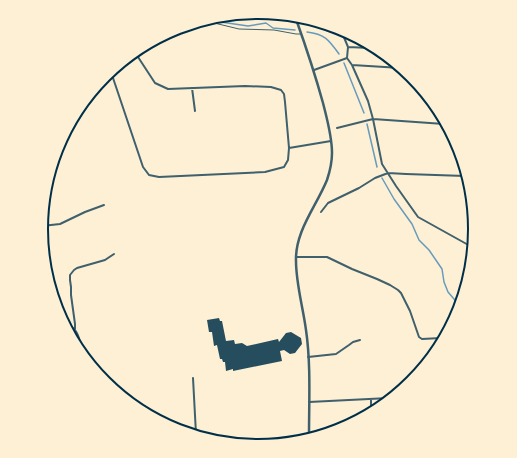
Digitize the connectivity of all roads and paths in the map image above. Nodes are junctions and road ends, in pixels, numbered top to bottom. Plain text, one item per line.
1 (216, 23) edge
2 (297, 23) edge
3 (301, 34) junction
4 (344, 38) edge
5 (348, 47) junction
6 (365, 48) edge
7 (138, 57) edge
8 (347, 58) junction
9 (352, 65) junction
10 (391, 68) edge
11 (314, 70) junction
12 (112, 79) edge
13 (192, 88) junction
14 (195, 111) dead end
15 (373, 119) junction
16 (440, 124) edge
17 (337, 128) dead end
18 (332, 140) junction
19 (289, 148) junction
20 (388, 173) junction
21 (461, 176) edge
22 (104, 205) dead end
23 (321, 212) dead end
24 (48, 225) edge
25 (468, 245) edge
26 (114, 254) dead end
27 (296, 257) junction
28 (74, 329) edge
29 (438, 338) edge
30 (360, 340) dead end
31 (308, 357) junction
32 (193, 378) dead end
33 (383, 398) edge
34 (371, 399) junction
35 (309, 402) junction
36 (371, 406) edge
37 (196, 429) edge
38 (309, 433) edge

1 - 3 lane
2 - 3 street
3 - 11 street
4 - 5 street
5 - 6 street
5 - 8 street
7 - 13 street
8 - 9 street
8 - 11 street
9 - 10 street
9 - 15 street
11 - 18 street
12 - 19 street
13 - 14 street
13 - 19 street
15 - 16 street
15 - 17 street
15 - 20 street
18 - 19 street
18 - 27 street
20 - 21 street
20 - 23 street
20 - 25 street
22 - 24 street
26 - 28 street
27 - 29 street
27 - 31 street
30 - 31 street
31 - 35 street
32 - 37 street
33 - 34 street
34 - 35 street
34 - 36 street
35 - 38 street

